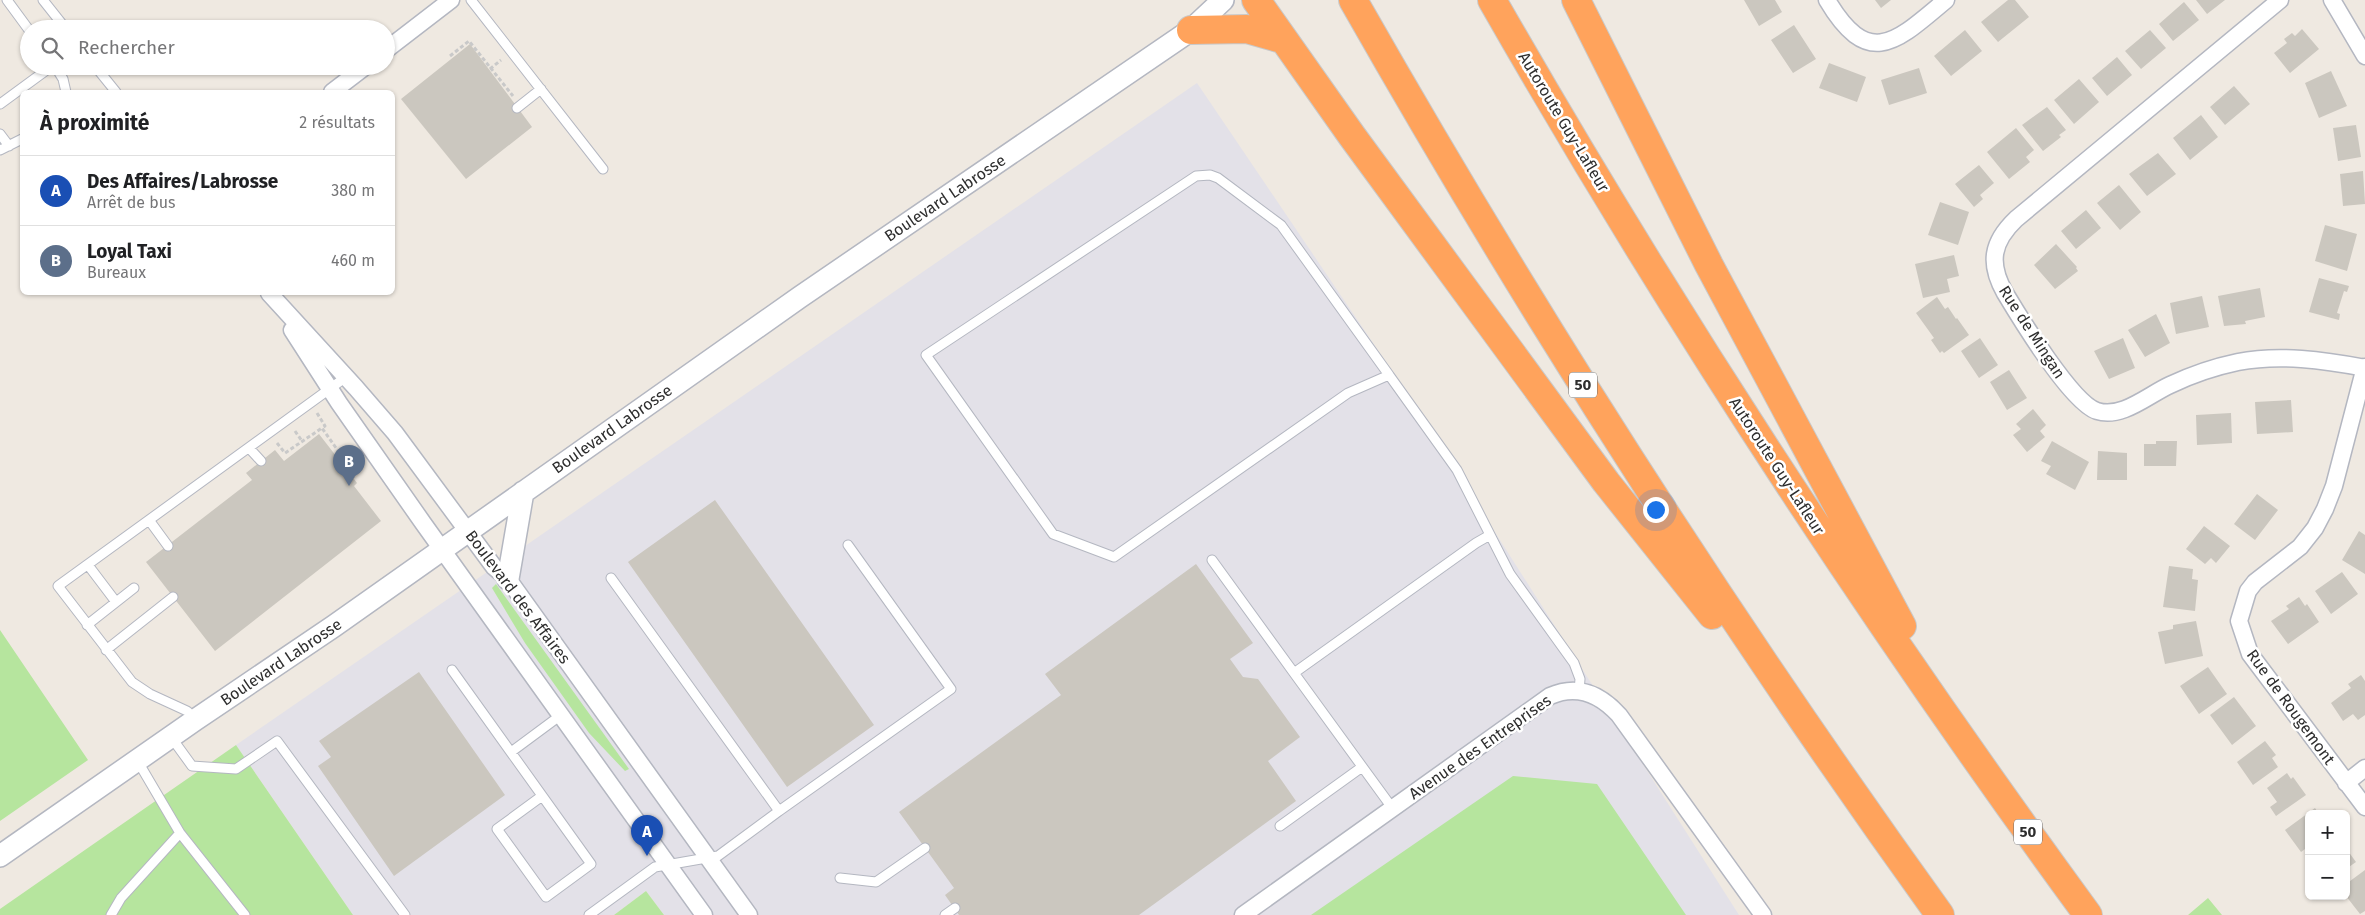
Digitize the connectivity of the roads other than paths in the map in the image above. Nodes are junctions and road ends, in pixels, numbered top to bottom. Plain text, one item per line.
1 (7, 0) edge
2 (43, 0) edge
3 (451, 0) edge
4 (471, 0) edge
5 (1223, 0) edge
6 (1256, 0) edge
7 (1353, 0) edge
8 (1492, 0) edge
9 (1576, 0) edge
10 (1827, 0) edge
11 (1946, 0) edge
12 (2280, 0) edge
13 (2332, 0) edge
14 (22, 20) edge
15 (59, 20) edge
16 (1191, 30) junction
17 (1282, 39) junction
18 (395, 43) edge
19 (2365, 56) edge
20 (41, 75) edge
21 (60, 75) edge
22 (102, 75) edge
23 (354, 75) edge
24 (541, 89) junction
25 (66, 90) edge
26 (114, 90) edge
27 (335, 90) edge
28 (0, 104) edge
29 (517, 108) dead end
30 (0, 134) edge
31 (20, 141) edge
32 (9, 146) junction
33 (0, 150) edge
34 (603, 169) dead end
35 (269, 295) edge
36 (270, 295) edge
37 (2365, 368) edge
38 (1389, 375) junction
39 (346, 377) junction
40 (330, 389) junction
41 (250, 448) junction
42 (261, 461) dead end
43 (523, 492) junction
44 (149, 520) junction
45 (468, 531) junction
46 (1490, 535) junction
47 (848, 545) dead end
48 (168, 546) dead end
49 (443, 550) junction
50 (1212, 560) dead end
51 (88, 564) junction
52 (611, 578) dead end
53 (508, 579) junction
54 (134, 588) dead end
55 (173, 597) dead end
56 (116, 602) junction
57 (87, 625) junction
58 (106, 650) junction
59 (452, 670) dead end
60 (1294, 673) junction
61 (1579, 691) junction
62 (561, 716) junction
63 (195, 720) junction
64 (170, 737) junction
65 (1969, 748) junction
66 (511, 752) junction
67 (1829, 759) junction
68 (138, 760) junction
69 (1362, 767) junction
70 (2365, 768) edge
71 (2346, 782) junction
72 (542, 796) junction
73 (2365, 807) edge
74 (1392, 809) junction
75 (779, 811) junction
76 (1280, 826) dead end
77 (180, 833) junction
78 (925, 848) dead end
79 (0, 856) edge
80 (708, 858) junction
81 (668, 864) junction
82 (840, 878) dead end
83 (955, 908) dead end
84 (111, 915) edge
85 (244, 915) edge
86 (405, 915) edge
87 (589, 915) edge
88 (704, 915) edge
89 (749, 915) edge
90 (945, 915) edge
91 (1243, 915) edge
92 (1763, 915) edge
93 (1940, 915) edge
94 (2088, 915) edge

1 - 14 lane
2 - 15 lane
3 - 18 street
4 - 24 lane
5 - 16 street, Boulevard Labrosse
6 - 17 highway
7 - 67 highway, 50
8 - 65 highway, Autoroute Guy-Lafleur / 50
9 - 65 highway
10 - 11 street
12 - 37 street, Rue de Mingan
13 - 19 street
16 - 17 highway
16 - 43 street, Boulevard Labrosse
17 - 67 highway
20 - 28 lane
21 - 25 lane
22 - 26 lane
23 - 27 street
24 - 29 lane
24 - 34 lane
30 - 32 lane
31 - 32 lane
32 - 33 lane
35 - 40 street, Boulevard des Affaires
36 - 39 street, Boulevard des Affaires
37 - 71 street, Rue de Rougemont
38 - 38 lane
38 - 46 lane
39 - 40 lane
39 - 45 street, Boulevard des Affaires
40 - 41 lane
40 - 49 street, Boulevard des Affaires
41 - 42 lane
41 - 44 lane
43 - 45 street, Boulevard Labrosse
43 - 53 street
44 - 48 lane
44 - 51 lane
45 - 49 street, Boulevard Labrosse
45 - 53 street, Boulevard des Affaires
46 - 60 lane
46 - 61 lane
47 - 75 lane
49 - 62 street, Boulevard des Affaires
49 - 63 street, Boulevard Labrosse
50 - 60 lane
51 - 56 lane
51 - 57 lane
52 - 75 lane
53 - 80 street, Boulevard des Affaires
54 - 56 lane
55 - 58 lane
56 - 57 lane
57 - 58 lane
58 - 63 lane
59 - 66 lane
60 - 69 lane
61 - 74 street, Avenue des Entreprises
61 - 92 street, Avenue des Entreprises
62 - 66 lane
62 - 81 street, Boulevard des Affaires
63 - 64 street, Boulevard Labrosse
64 - 68 street, Boulevard Labrosse
64 - 86 lane
65 - 94 highway, Autoroute Guy-Lafleur / 50
66 - 72 lane
67 - 93 highway, 50
68 - 77 lane
68 - 79 street, Boulevard Labrosse
69 - 74 lane
69 - 76 lane
70 - 71 street
71 - 73 street, Rue de Rougemont
72 - 72 lane
74 - 91 street, Avenue des Entreprises
75 - 80 lane
77 - 84 lane
77 - 85 lane
78 - 82 lane
80 - 81 lane
80 - 89 street, Boulevard des Affaires
81 - 87 lane
81 - 88 street, Boulevard des Affaires
83 - 90 lane

